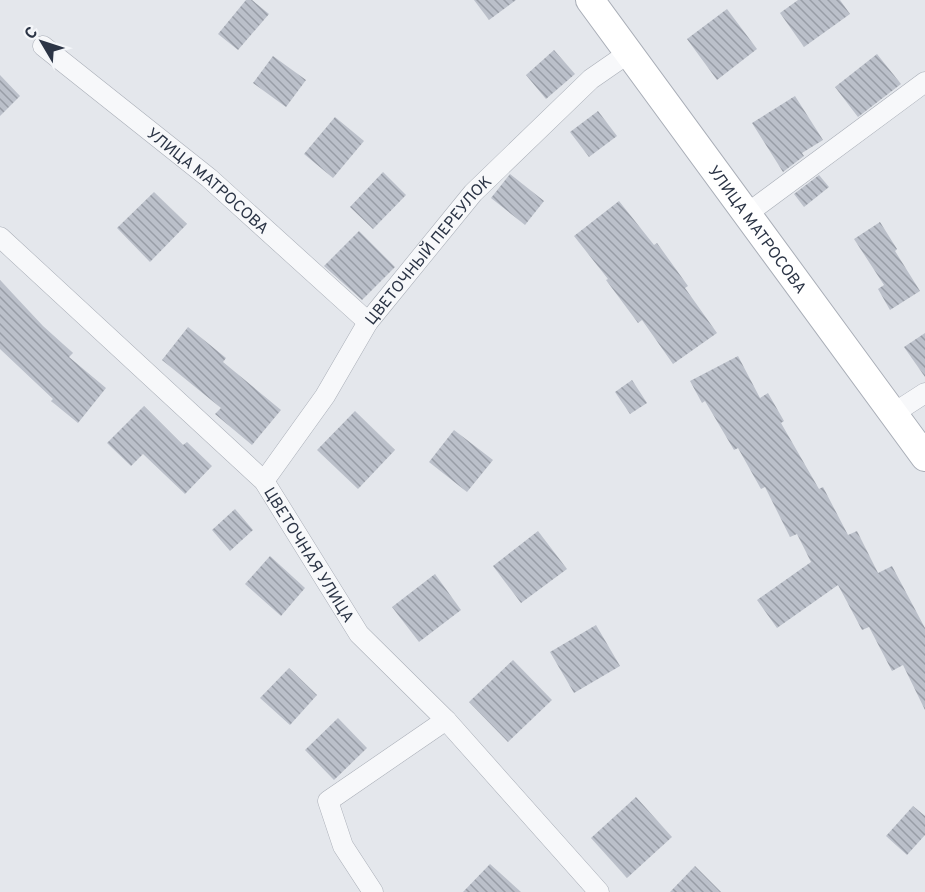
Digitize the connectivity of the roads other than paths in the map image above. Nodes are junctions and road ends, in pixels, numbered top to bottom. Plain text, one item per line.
1 (590, 0) edge
2 (43, 46) dead end
3 (630, 52) junction
4 (925, 82) edge
5 (748, 213) junction
6 (0, 237) edge
7 (368, 322) junction
8 (925, 393) edge
9 (894, 413) junction
10 (925, 457) edge
11 (264, 481) junction
12 (446, 720) junction
13 (374, 892) edge
14 (599, 892) edge

1 - 3 main road, УЛИЦА МАТРОСОВА
2 - 7 street, УЛИЦА МАТРОСОВА
3 - 5 main road, УЛИЦА МАТРОСОВА
3 - 7 street, ЦВЕТОЧНЫЙ ПЕРЕУЛОК
4 - 5 street
5 - 9 main road, УЛИЦА МАТРОСОВА
6 - 11 street, ЦВЕТОЧНАЯ УЛИЦА
7 - 11 street, ЦВЕТОЧНЫЙ ПЕРЕУЛОК
8 - 9 street
9 - 10 main road, УЛИЦА МАТРОСОВА
11 - 12 street, ЦВЕТОЧНАЯ УЛИЦА
12 - 13 street
12 - 14 street, ЦВЕТОЧНАЯ УЛИЦА

